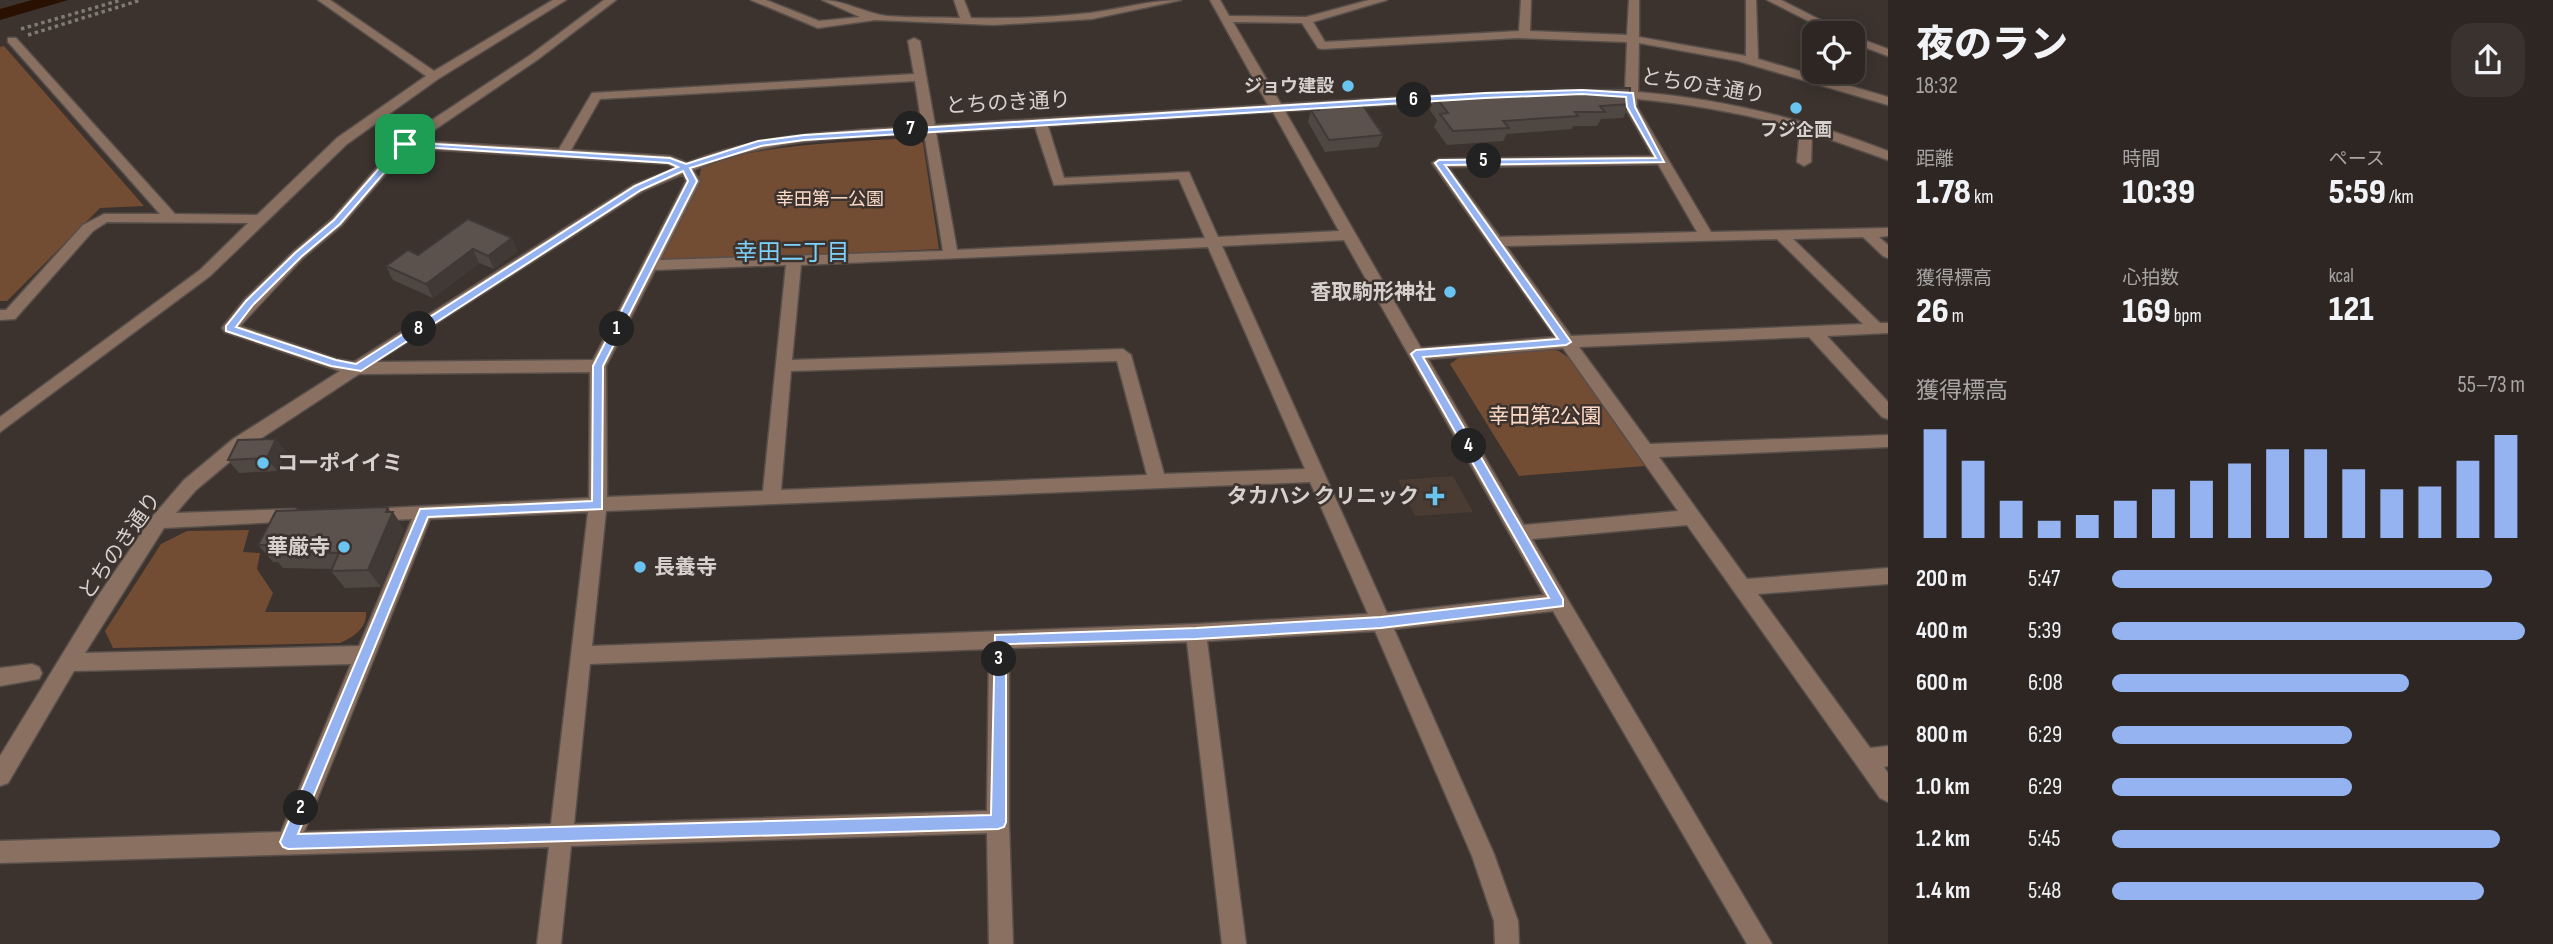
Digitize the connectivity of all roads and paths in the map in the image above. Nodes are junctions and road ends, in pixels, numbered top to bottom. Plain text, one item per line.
1 (121, 0) edge
2 (141, 0) edge
3 (323, 0) edge
4 (561, 0) edge
5 (596, 0) edge
6 (611, 0) edge
7 (756, 0) edge
8 (827, 0) edge
9 (959, 0) edge
10 (1176, 0) edge
11 (1215, 0) edge
12 (1382, 0) edge
13 (1526, 0) edge
14 (1634, 0) edge
15 (1751, 0) edge
16 (1772, 0) edge
17 (874, 18) junction
18 (1227, 19) junction
19 (1306, 20) junction
20 (967, 21) junction
21 (1815, 21) edge
22 (1524, 35) junction
23 (12, 36) junction
24 (1634, 40) junction
25 (914, 41) dead end
26 (1865, 44) edge
27 (549, 45) junction
28 (1888, 53) edge
29 (1752, 60) junction
30 (434, 76) junction
31 (919, 76) junction
32 (1594, 93) edge
33 (1630, 95) junction
34 (1471, 96) edge
35 (1888, 101) edge
36 (1275, 108) junction
37 (1040, 122) junction
38 (1806, 127) junction
39 (931, 128) junction
40 (405, 144) junction
41 (563, 153) junction
42 (1888, 156) edge
43 (1661, 160) junction
44 (1804, 162) dead end
45 (685, 167) junction
46 (171, 218) junction
47 (260, 219) junction
48 (1888, 232) edge
49 (1867, 233) junction
50 (1781, 234) junction
51 (1350, 235) junction
52 (1706, 236) junction
53 (1496, 242) junction
54 (1215, 243) junction
55 (1888, 253) edge
56 (951, 255) junction
57 (794, 260) junction
58 (652, 265) junction
59 (0, 315) edge
60 (1882, 328) edge
61 (1814, 332) junction
62 (1566, 342) junction
63 (1416, 354) junction
64 (598, 366) junction
65 (783, 366) junction
66 (358, 368) junction
67 (1888, 413) edge
68 (0, 426) edge
69 (1888, 440) edge
70 (1644, 452) junction
71 (1316, 475) junction
72 (1157, 481) junction
73 (771, 497) junction
74 (598, 506) junction
75 (424, 512) junction
76 (356, 514) edge
77 (316, 515) edge
78 (1691, 517) junction
79 (159, 521) junction
80 (1519, 533) junction
81 (1888, 576) edge
82 (1742, 587) junction
83 (1558, 602) junction
84 (1381, 622) junction
85 (1196, 633) junction
86 (999, 639) junction
87 (363, 655) junction
88 (582, 655) junction
89 (68, 662) junction
90 (32, 673) dead end
91 (0, 677) edge
92 (1888, 756) edge
93 (1865, 759) junction
94 (0, 776) edge
95 (1888, 791) edge
96 (998, 822) junction
97 (559, 836) junction
98 (288, 842) junction
99 (0, 852) edge
100 (549, 944) edge
101 (1001, 944) edge
102 (1234, 944) edge
103 (1507, 944) edge
104 (1760, 944) edge

1 - 23 path
2 - 23 path
3 - 30 street
4 - 30 street
5 - 27 street
6 - 27 street
7 - 17 street
8 - 17 street
9 - 20 street
10 - 20 street
11 - 18 street
12 - 19 street
13 - 22 street
14 - 24 street
15 - 29 street
16 - 21 street
17 - 20 street
18 - 19 street
18 - 36 street
19 - 22 street
22 - 24 street
23 - 46 street
24 - 29 street
24 - 33 street
25 - 31 street
26 - 28 street
27 - 40 street
29 - 35 street
30 - 47 street
31 - 39 street
31 - 41 street
32 - 33 street, とちのき通り
33 - 38 street, とちのき通り
33 - 43 street
34 - 36 street, とちのき通り
36 - 37 street, とちのき通り
36 - 51 street
37 - 39 street, とちのき通り
37 - 54 street
38 - 42 street, とちのき通り
38 - 44 street
39 - 45 street, とちのき通り
39 - 56 street
40 - 41 street
40 - 66 street
41 - 45 street
43 - 52 street
43 - 53 street
45 - 58 street
45 - 66 street, とちのき通り
46 - 47 street
46 - 59 street
47 - 68 street
48 - 49 street
49 - 50 street
49 - 55 street
50 - 52 street
50 - 60 street
51 - 54 street
51 - 63 street
52 - 53 street
53 - 62 street
54 - 56 street
54 - 71 street
56 - 57 street
57 - 58 street
57 - 65 street
58 - 64 street
60 - 61 street
61 - 62 street
61 - 67 street
62 - 63 street
62 - 70 street
63 - 80 street
64 - 66 street
64 - 74 street
65 - 72 street
65 - 73 street
66 - 79 street, とちのき通り
69 - 70 street
70 - 78 street
71 - 72 street
71 - 84 street
72 - 73 street
73 - 74 street
74 - 75 street
74 - 88 street
75 - 76 street
75 - 87 street
77 - 79 street
78 - 80 street
78 - 82 street
79 - 89 street, とちのき通り
80 - 83 street
81 - 82 street
82 - 93 street
83 - 84 street
83 - 104 street
84 - 85 street
84 - 103 street
85 - 86 street
85 - 102 street
86 - 88 street
86 - 96 street
87 - 89 street
87 - 98 street
88 - 97 street
89 - 94 street, とちのき通り
90 - 91 street
92 - 93 street
93 - 95 street
96 - 97 street
96 - 101 street
97 - 98 street
97 - 100 street
98 - 99 street

